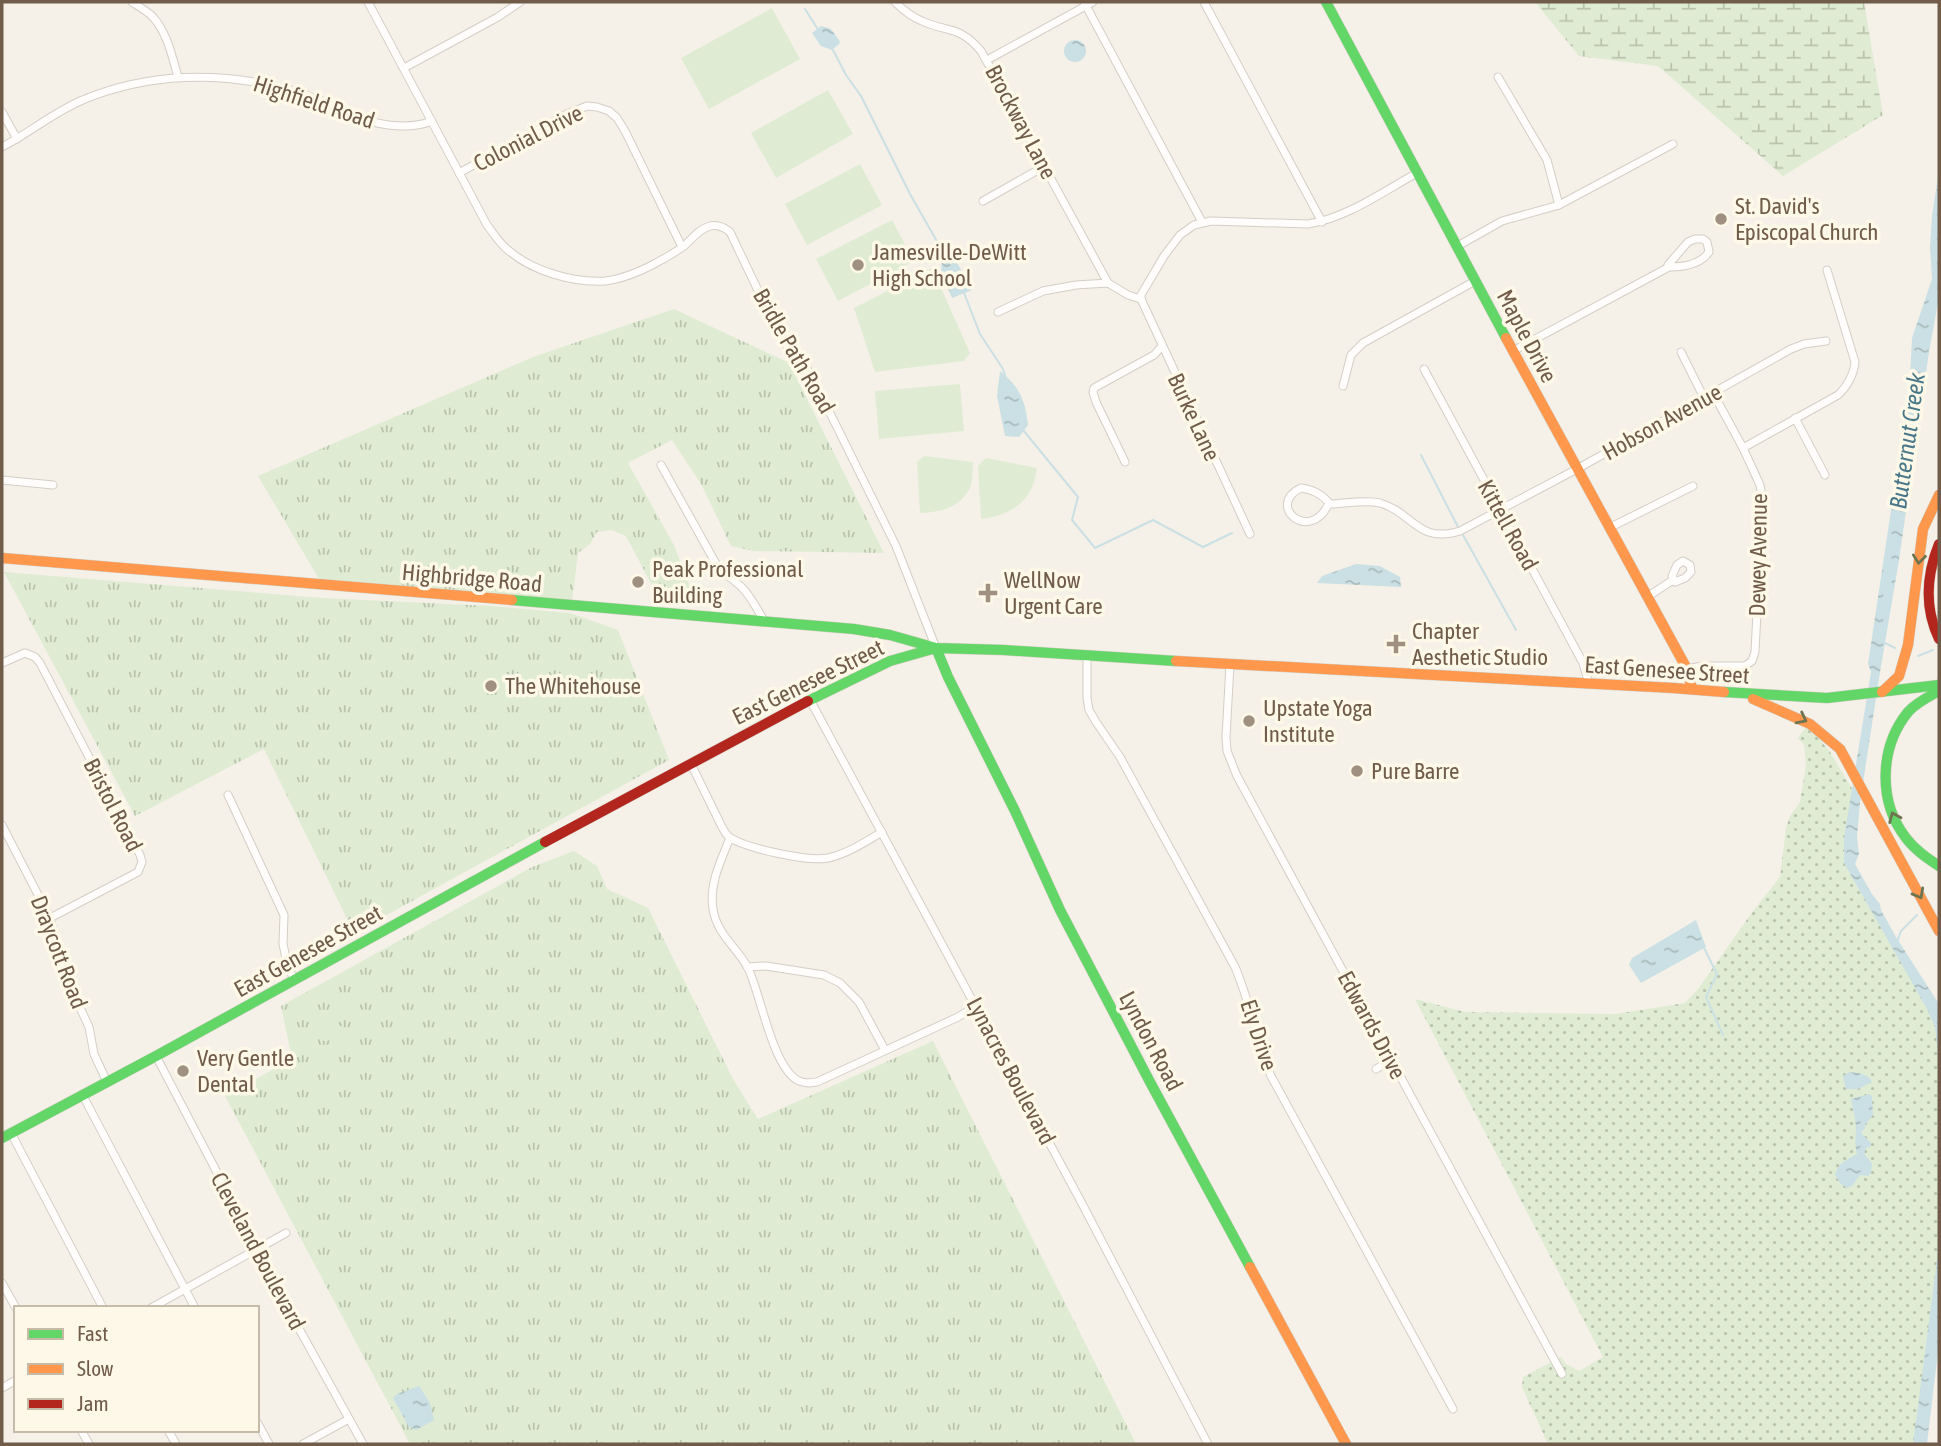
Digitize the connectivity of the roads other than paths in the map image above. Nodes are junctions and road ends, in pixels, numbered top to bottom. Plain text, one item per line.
1 (132, 2) edge
2 (368, 2) edge
3 (520, 2) edge
4 (895, 2) edge
5 (1205, 2) edge
6 (1326, 2) edge
7 (1088, 3) edge
8 (987, 60) junction
9 (404, 68) junction
10 (178, 77) junction
11 (1497, 77) dead end
12 (2, 112) edge
13 (432, 121) junction
14 (17, 139) junction
15 (1673, 144) dead end
16 (2, 147) edge
17 (1045, 166) junction
18 (459, 173) junction
19 (1417, 173) junction
20 (983, 201) dead end
21 (1559, 205) junction
22 (1202, 222) junction
23 (1322, 222) junction
24 (682, 247) junction
25 (1456, 247) junction
26 (1669, 267) junction
27 (1827, 270) dead end
28 (1475, 281) junction
29 (1108, 283) junction
30 (1141, 299) junction
31 (998, 312) dead end
32 (1826, 341) dead end
33 (1161, 346) junction
34 (1513, 351) junction
35 (1681, 352) dead end
36 (1423, 369) dead end
37 (1343, 386) dead end
38 (1713, 393) junction
39 (1704, 398) junction
40 (1795, 418) junction
41 (1743, 448) junction
42 (1125, 463) dead end
43 (661, 465) dead end
44 (1577, 469) junction
45 (1825, 475) dead end
46 (2, 480) edge
47 (53, 485) dead end
48 (1693, 486) dead end
49 (1939, 495) edge
50 (1329, 504) junction
51 (1500, 511) junction
52 (1609, 528) junction
53 (1250, 534) dead end
54 (1939, 544) edge
55 (2, 558) edge
56 (1673, 580) dead end
57 (1647, 597) junction
58 (764, 622) junction
59 (1939, 639) edge
60 (936, 648) junction
61 (1087, 656) junction
62 (2, 663) edge
63 (1230, 665) junction
64 (1687, 669) junction
65 (1589, 684) junction
66 (1939, 685) edge
67 (1692, 689) junction
68 (1939, 691) edge
69 (1882, 692) junction
70 (1743, 694) junction
71 (810, 700) junction
72 (691, 764) junction
73 (228, 795) dead end
74 (2, 825) edge
75 (882, 832) junction
76 (730, 838) junction
77 (1939, 866) edge
78 (50, 918) junction
79 (1939, 931) edge
80 (747, 967) junction
81 (294, 980) junction
82 (976, 1006) junction
83 (885, 1050) junction
84 (156, 1056) junction
85 (1391, 1060) junction
86 (1376, 1069) dead end
87 (107, 1082) junction
88 (82, 1094) junction
89 (6, 1136) edge
90 (286, 1233) dead end
91 (258, 1249) junction
92 (2, 1283) edge
93 (186, 1289) junction
94 (15, 1306) edge
95 (102, 1306) edge
96 (155, 1306) edge
97 (194, 1306) edge
98 (1562, 1374) dead end
99 (1453, 1409) dead end
100 (349, 1419) junction
101 (259, 1426) edge
102 (269, 1444) edge
103 (303, 1444) edge
104 (363, 1444) edge
105 (1208, 1444) edge
106 (1346, 1444) edge

1 - 10 street
2 - 9 street, Bridle Path Road
3 - 9 street
4 - 8 street, Brockway Lane
5 - 23 street
6 - 19 main road, Maple Drive
7 - 8 street
7 - 22 street
8 - 17 street, Brockway Lane
9 - 13 street, Bridle Path Road
10 - 13 street, Highfield Road
10 - 14 street, Highfield Road
11 - 21 street
12 - 14 street
13 - 18 street, Bridle Path Road
14 - 16 street, Highfield Road
15 - 21 street
17 - 20 street
17 - 29 street, Brockway Lane
18 - 24 street, Bridle Path Road
18 - 24 street, Colonial Drive
19 - 23 street
19 - 25 main road, Maple Drive
21 - 25 street
22 - 23 street
22 - 30 street
24 - 60 street, Bridle Path Road
25 - 28 main road, Maple Drive
26 - 26 street
26 - 34 street
27 - 40 street
28 - 34 main road, Maple Drive
28 - 37 street
29 - 30 street
29 - 31 street
30 - 33 street, Burke Lane
32 - 38 street, Hobson Avenue
33 - 42 street
33 - 53 street, Burke Lane
34 - 44 main road, Maple Drive
35 - 39 street
36 - 51 street, Kittell Road
38 - 39 street, Hobson Avenue
38 - 41 street, Dewey Avenue
39 - 44 street, Hobson Avenue
40 - 41 street
40 - 45 street
41 - 64 street, Dewey Avenue
43 - 58 street
44 - 51 street, Hobson Avenue
44 - 52 main road, Maple Drive
46 - 47 street
48 - 52 street
49 -> 69 main road
50 - 50 street
50 - 51 street, Hobson Avenue
51 - 65 street, Kittell Road
52 - 57 main road, Maple Drive
54 - 59 main road
55 - 58 main road, Highbridge Road
56 - 57 street
57 - 64 main road, Maple Drive
58 - 60 main road, Highbridge Road
60 - 61 main road, East Genesee Street
60 - 71 main road, East Genesee Street
60 - 106 main road, Lyndon Road
61 - 63 main road, East Genesee Street
61 - 99 street, Ely Drive
62 - 78 street, Bristol Road
63 - 65 main road, East Genesee Street
63 - 85 street, Edwards Drive
64 - 67 main road, Maple Drive
65 - 67 main road, East Genesee Street
66 - 69 main road, East Genesee Street
67 - 70 main road, East Genesee Street
77 -> 68 main road
69 - 70 main road, East Genesee Street
70 -> 79 main road
71 - 72 main road, East Genesee Street
71 - 75 street, Lynacres Boulevard
72 - 76 street
72 - 81 main road, East Genesee Street
73 - 81 street
74 - 78 street, Draycott Road
75 - 76 street
75 - 82 street, Lynacres Boulevard
76 - 80 street
78 - 87 street, Draycott Road
80 - 83 street
80 - 83 street
81 - 84 main road, East Genesee Street
82 - 83 street
82 - 105 street, Lynacres Boulevard
84 - 87 main road, East Genesee Street
84 - 91 street, Cleveland Boulevard
85 - 86 street
85 - 98 street, Edwards Drive
87 - 88 main road, East Genesee Street
88 - 89 main road, East Genesee Street
88 - 93 street
89 - 95 street
90 - 91 street
91 - 93 street
91 - 100 street, Cleveland Boulevard
92 - 94 street
93 - 96 street
93 - 97 street
100 - 103 street
100 - 104 street, Cleveland Boulevard
101 - 102 street

